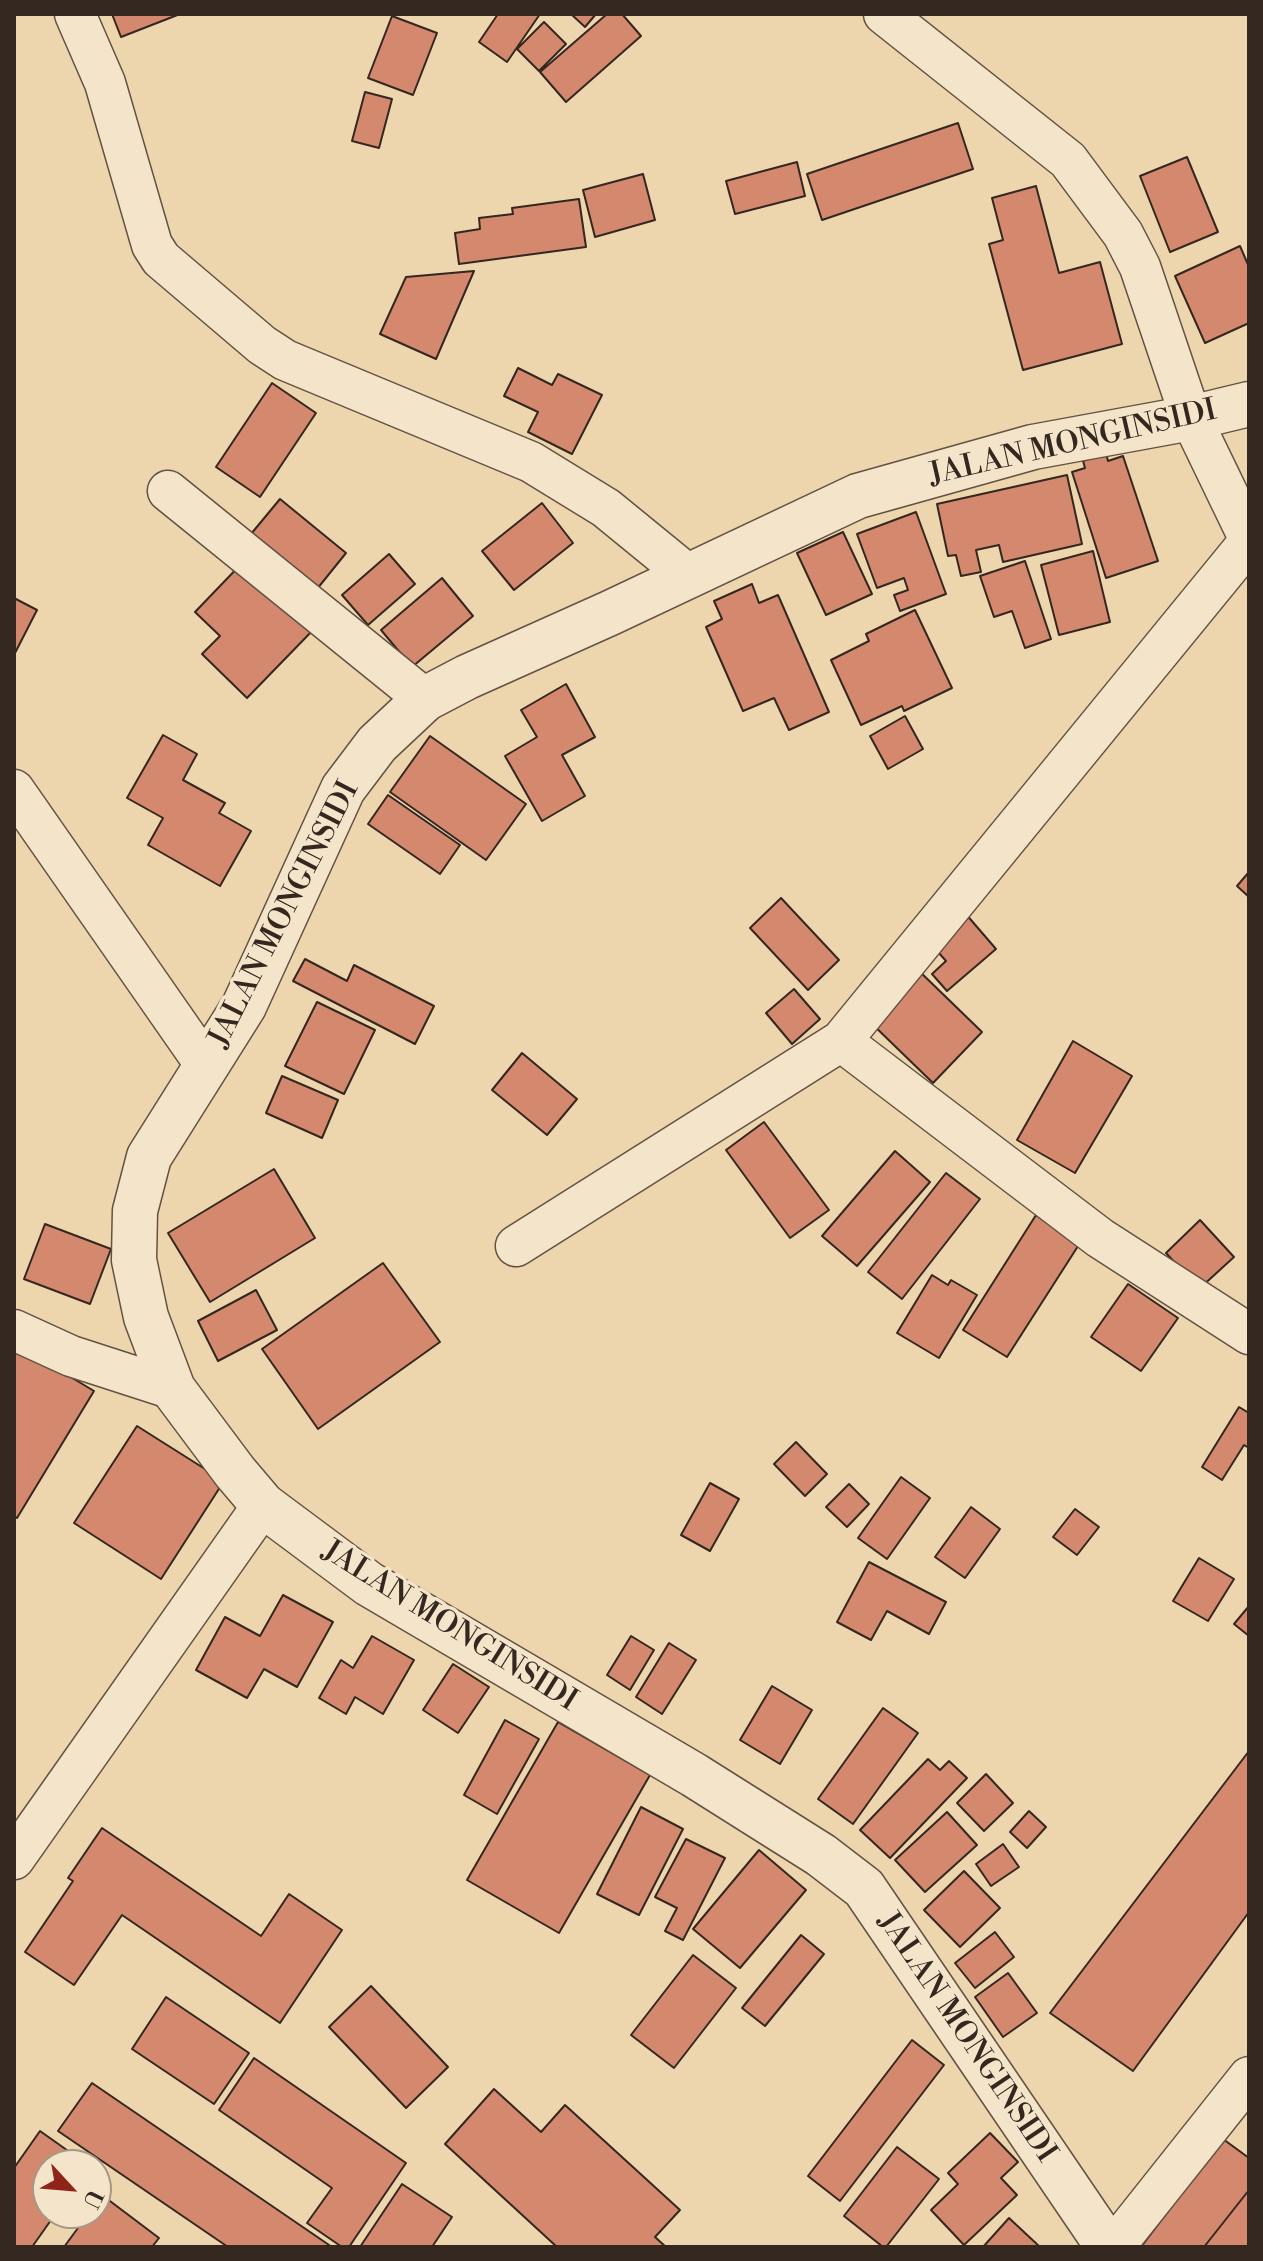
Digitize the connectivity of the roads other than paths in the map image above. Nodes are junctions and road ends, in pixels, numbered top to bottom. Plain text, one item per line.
1 (75, 14) edge
2 (884, 14) edge
3 (1249, 404) edge
4 (1191, 418) junction
5 (168, 491) dead end
6 (1249, 540) edge
7 (688, 575) junction
8 (425, 699) junction
9 (14, 790) edge
10 (841, 1041) junction
11 (207, 1067) junction
12 (516, 1246) dead end
13 (14, 1330) edge
14 (1249, 1334) edge
15 (173, 1389) junction
16 (263, 1505) junction
17 (14, 1859) edge
18 (1249, 2077) edge
19 (1111, 2247) edge

1 - 7 street
2 - 4 street
3 - 4 street, JALAN MONGINSIDI
4 - 6 street
4 - 7 street, JALAN MONGINSIDI
5 - 8 street
6 - 10 street
7 - 8 street, JALAN MONGINSIDI
8 - 11 street, JALAN MONGINSIDI
9 - 11 street
10 - 12 street
10 - 14 street
11 - 15 street, JALAN MONGINSIDI
13 - 15 street
15 - 16 street, JALAN MONGINSIDI
16 - 17 street
16 - 19 street, JALAN MONGINSIDI
18 - 19 street

